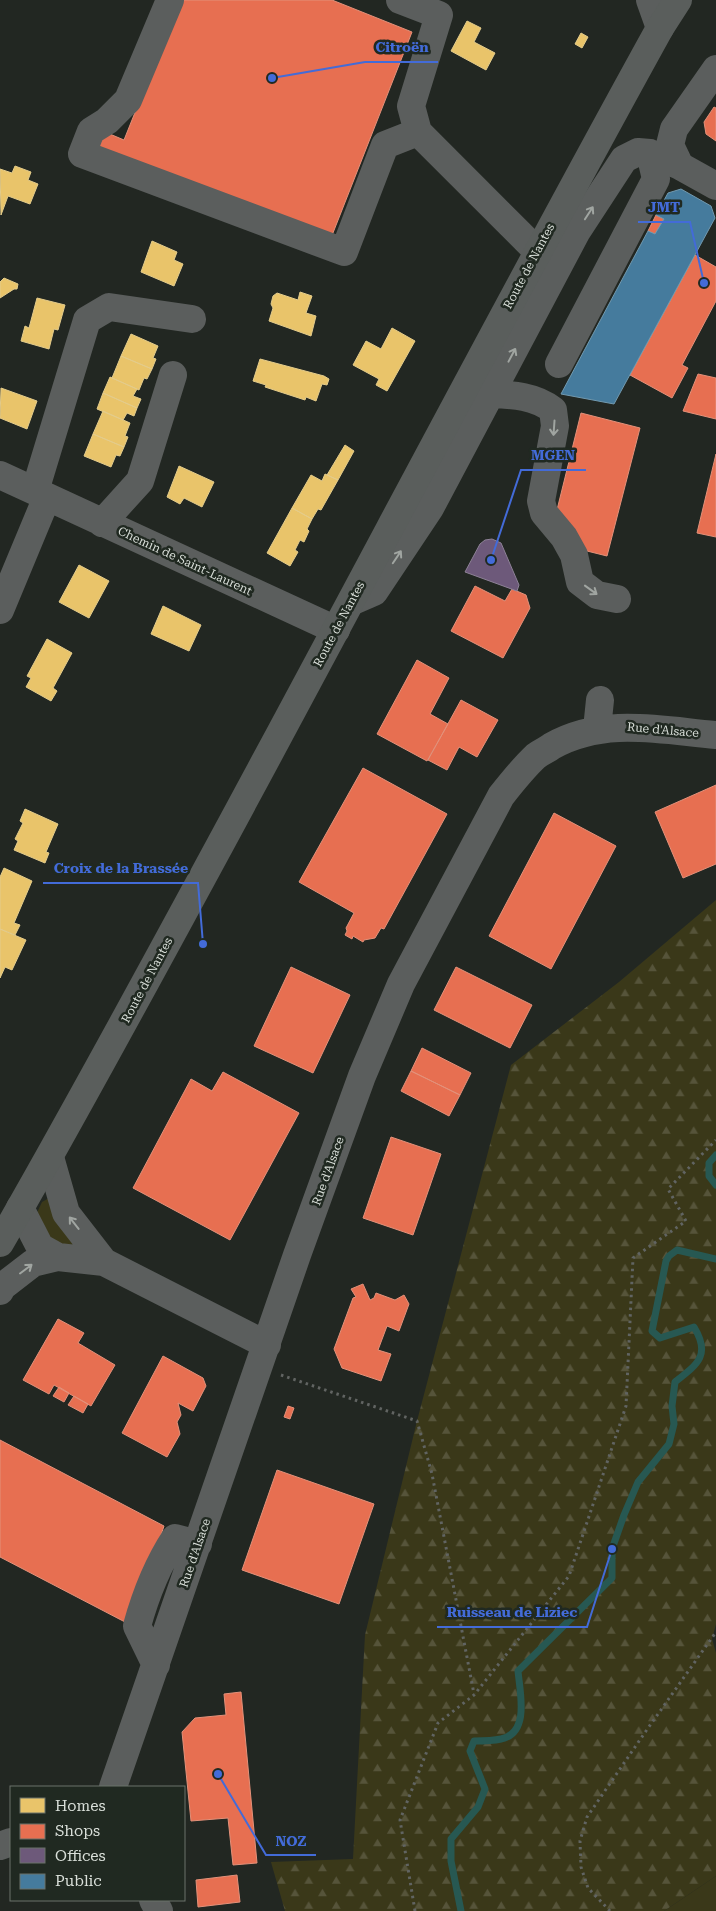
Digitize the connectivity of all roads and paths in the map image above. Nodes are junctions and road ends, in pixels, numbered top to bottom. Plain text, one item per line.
1 (170, 0) edge
2 (400, 0) edge
3 (670, 1) edge
4 (716, 69) edge
5 (418, 132) junction
6 (650, 153) junction
7 (680, 166) junction
8 (716, 186) edge
9 (537, 251) junction
10 (192, 319) dead end
11 (558, 364) dead end
12 (174, 376) dead end
13 (491, 394) junction
14 (0, 475) edge
15 (41, 494) junction
16 (102, 523) junction
17 (618, 599) dead end
18 (351, 602) junction
19 (0, 610) edge
20 (336, 630) junction
21 (600, 700) dead end
22 (597, 729) junction
23 (716, 735) edge
24 (716, 1140) edge
25 (50, 1157) junction
26 (20, 1208) junction
27 (0, 1244) edge
28 (58, 1257) junction
29 (104, 1262) junction
30 (0, 1291) edge
31 (263, 1356) junction
32 (716, 1632) edge
33 (474, 1694) junction
34 (113, 1786) edge
35 (415, 1911) edge
36 (610, 1911) edge

1 - 5 street
2 - 5 street
3 - 9 main road, Route de Nantes
4 - 7 street
5 - 9 street
6 - 7 street
6 - 11 street
13 -> 6 street
7 - 8 street
9 - 18 main road, Route de Nantes
10 - 15 street
12 - 16 street
13 -> 17 street
18 -> 13 street
14 - 15 street, Chemin de Saint-Laurent
15 - 16 street, Chemin de Saint-Laurent
15 - 19 street
16 - 20 street, Chemin de Saint-Laurent
18 - 20 main road, Route de Nantes
20 - 25 main road, Route de Nantes
21 - 22 street
22 - 23 street, Rue d'Alsace
22 - 31 street, Rue d'Alsace
24 - 33 path
25 - 26 main road, Route de Nantes
29 -> 25 street
26 - 27 main road, Route de Nantes
26 - 28 street
28 - 29 street
30 -> 28 street
29 - 31 street
31 - 33 path
31 - 34 street, Rue d'Alsace
32 - 36 path
33 - 35 path

